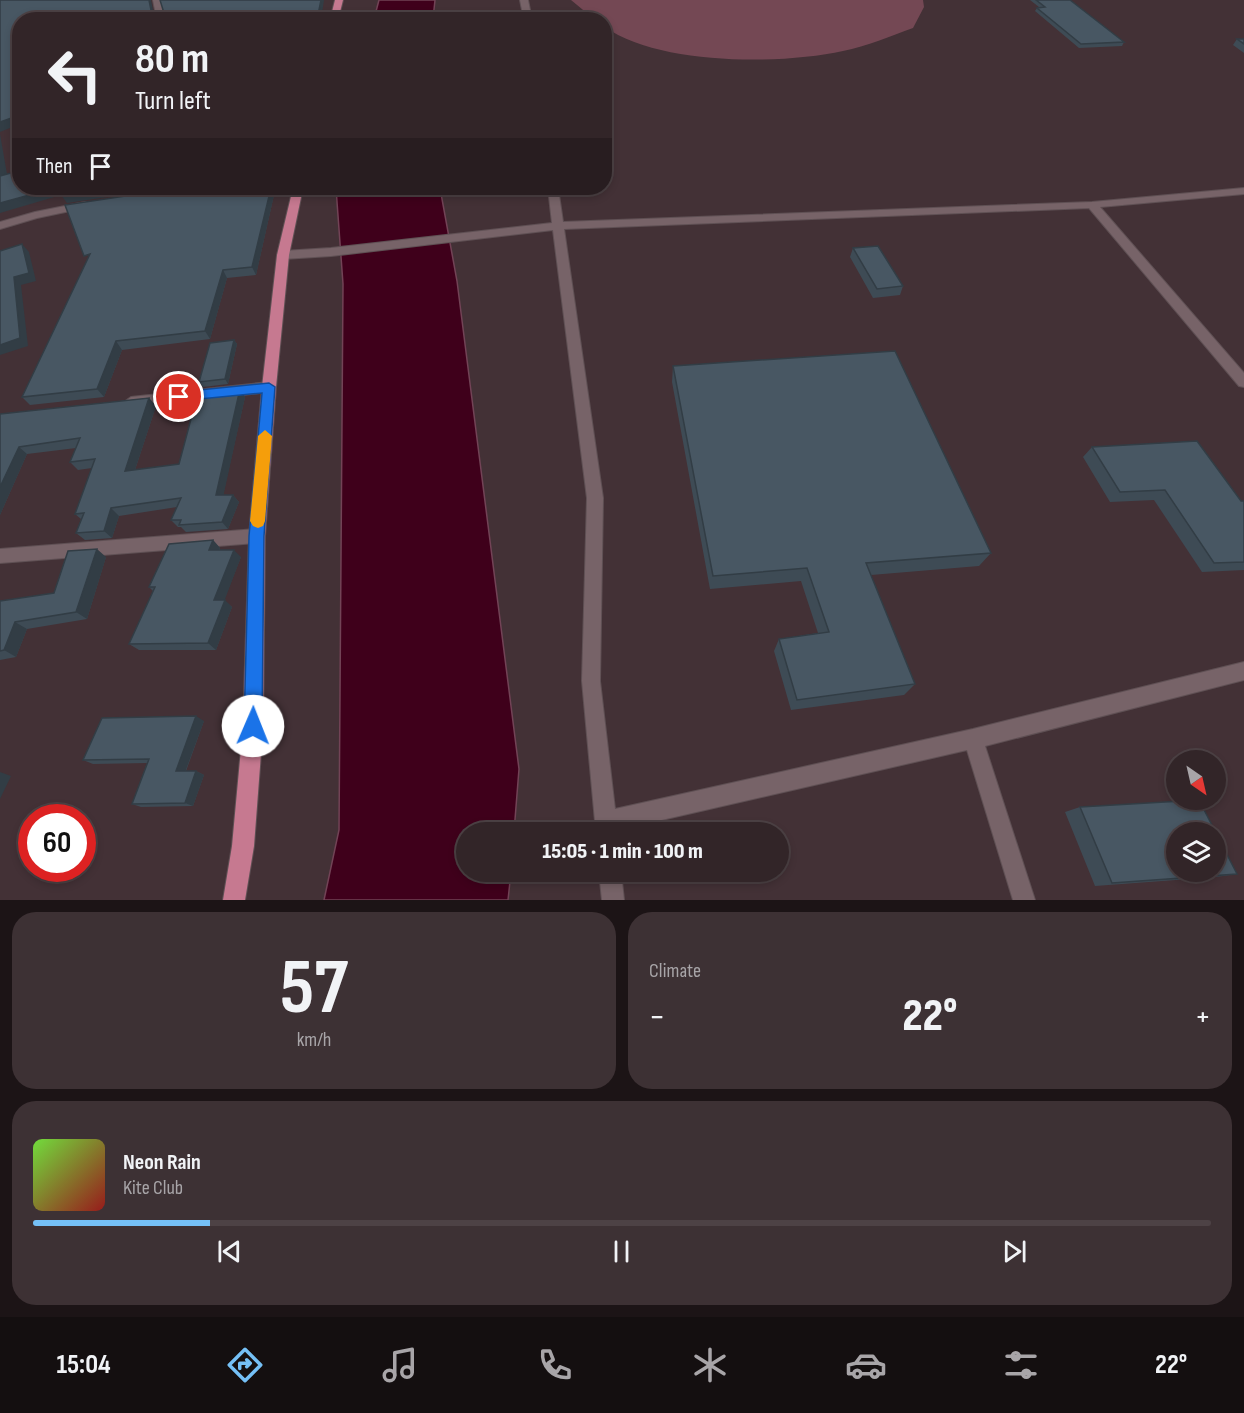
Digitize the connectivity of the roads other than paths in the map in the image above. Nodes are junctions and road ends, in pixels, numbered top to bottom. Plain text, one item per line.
1 (1244, 191) edge
2 (296, 195) edge
3 (555, 195) edge
4 (99, 203) edge
5 (1092, 205) junction
6 (0, 226) edge
7 (559, 226) junction
8 (283, 255) junction
9 (1244, 382) edge
10 (269, 387) junction
11 (117, 403) edge
12 (257, 536) junction
13 (0, 556) edge
14 (1244, 671) edge
15 (974, 739) junction
16 (605, 822) edge
17 (627, 822) edge
18 (611, 882) edge
19 (234, 900) edge
20 (613, 900) edge
21 (1024, 900) edge

1 - 5 street
2 - 8 main road
3 - 7 street
4 - 6 street
5 - 7 street
5 - 9 street
7 - 8 street
7 - 16 street
8 - 10 main road
10 - 11 street
10 - 12 main road
12 - 13 street
12 - 19 main road
14 - 15 street
15 - 17 street
15 - 21 street
18 - 20 street

